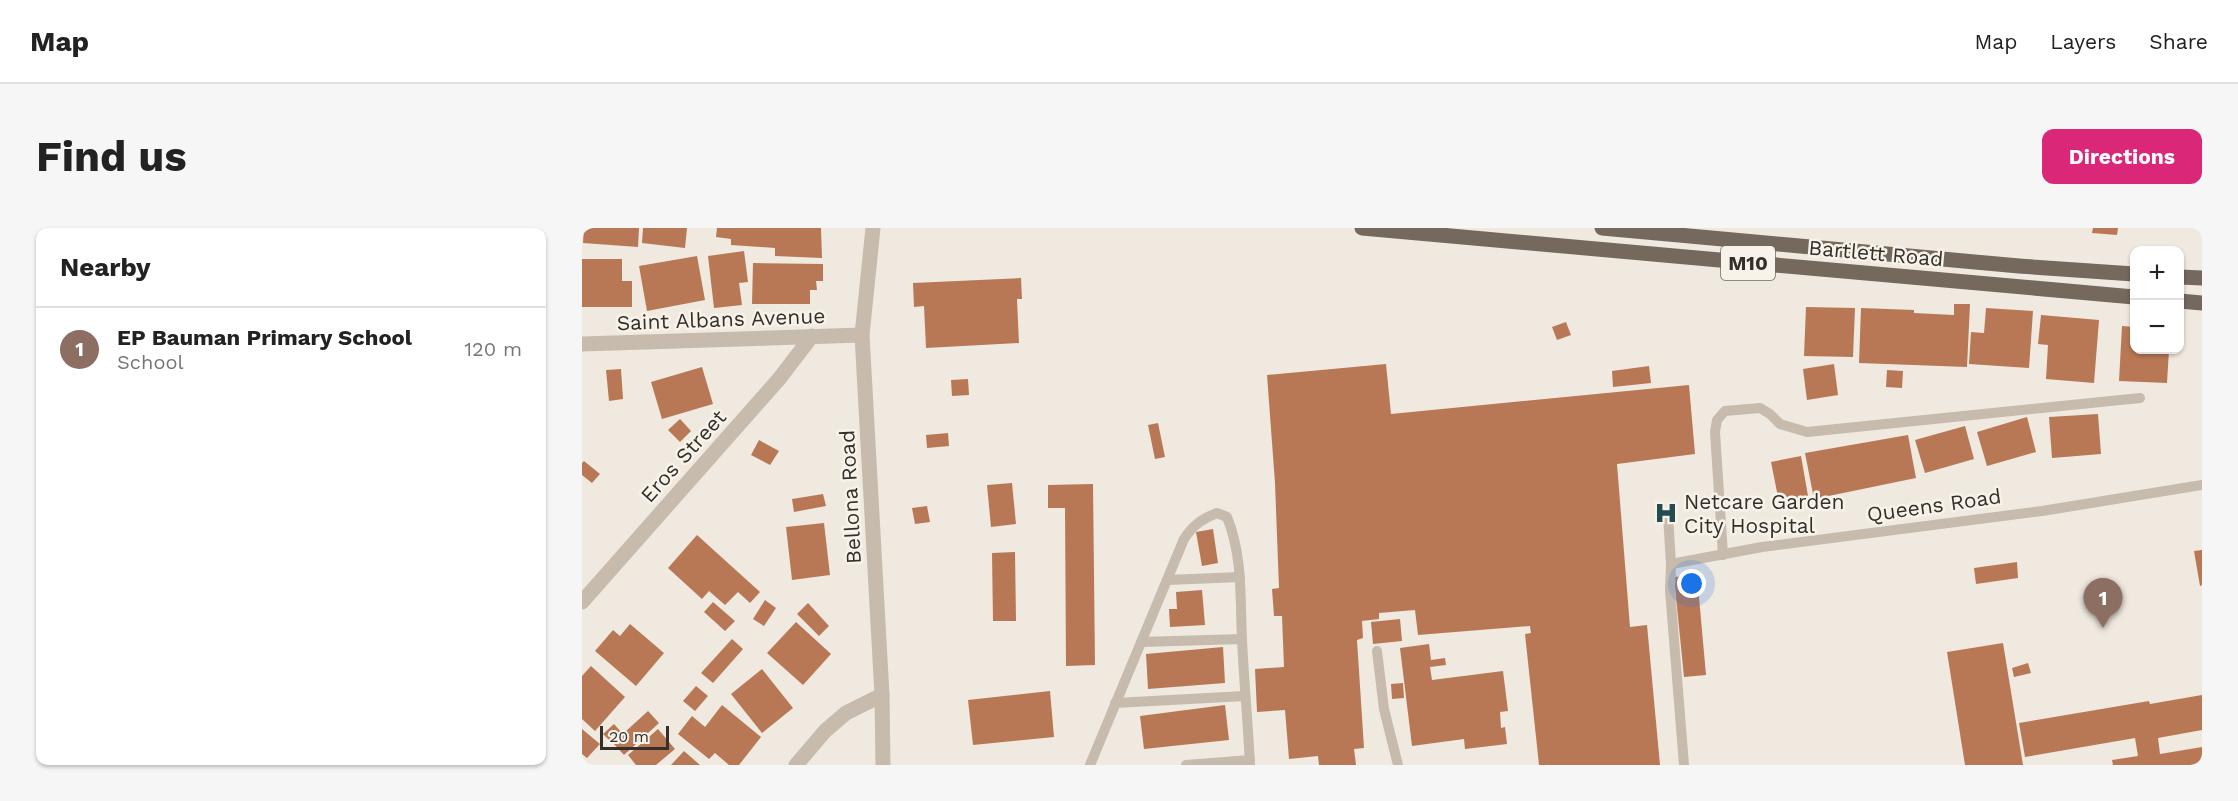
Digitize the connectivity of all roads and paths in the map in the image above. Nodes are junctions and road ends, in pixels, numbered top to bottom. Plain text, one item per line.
1 (873, 228) edge
2 (1362, 228) edge
3 (1602, 228) edge
4 (2130, 274) edge
5 (2184, 277) edge
6 (2202, 278) edge
7 (2130, 297) edge
8 (2184, 301) edge
9 (2202, 303) edge
10 (862, 335) junction
11 (812, 336) junction
12 (582, 344) edge
13 (2140, 398) dead end
14 (2202, 485) edge
15 (1668, 515) dead end
16 (1722, 555) junction
17 (1671, 564) junction
18 (1240, 577) junction
19 (1167, 580) junction
20 (582, 602) edge
21 (1242, 639) junction
22 (1141, 642) junction
23 (1377, 651) dead end
24 (882, 695) junction
25 (1245, 696) junction
26 (1115, 704) junction
27 (1250, 763) edge
28 (796, 765) edge
29 (883, 765) edge
30 (1090, 765) edge
31 (1185, 765) edge
32 (1398, 765) edge
33 (1684, 765) edge

1 - 10 street, Bellona Road
2 - 7 main road, Bartlett Road / M10
3 - 4 main road, Bartlett Road / M10
5 - 6 main road
8 - 9 main road
10 - 11 street, Saint Albans Avenue
10 - 24 street, Bellona Road
11 - 12 street, Saint Albans Avenue
11 - 20 street, Eros Street
13 - 16 lane
14 - 16 lane, Queens Road
15 - 17 lane
16 - 17 lane, Queens Road
17 - 33 lane
18 - 19 lane
18 - 19 lane
18 - 21 lane
19 - 22 lane
21 - 22 lane
21 - 25 lane
22 - 26 lane
23 - 32 lane
24 - 28 street
24 - 29 street, Bellona Road
25 - 26 lane
25 - 27 lane
26 - 30 lane
27 - 31 lane

